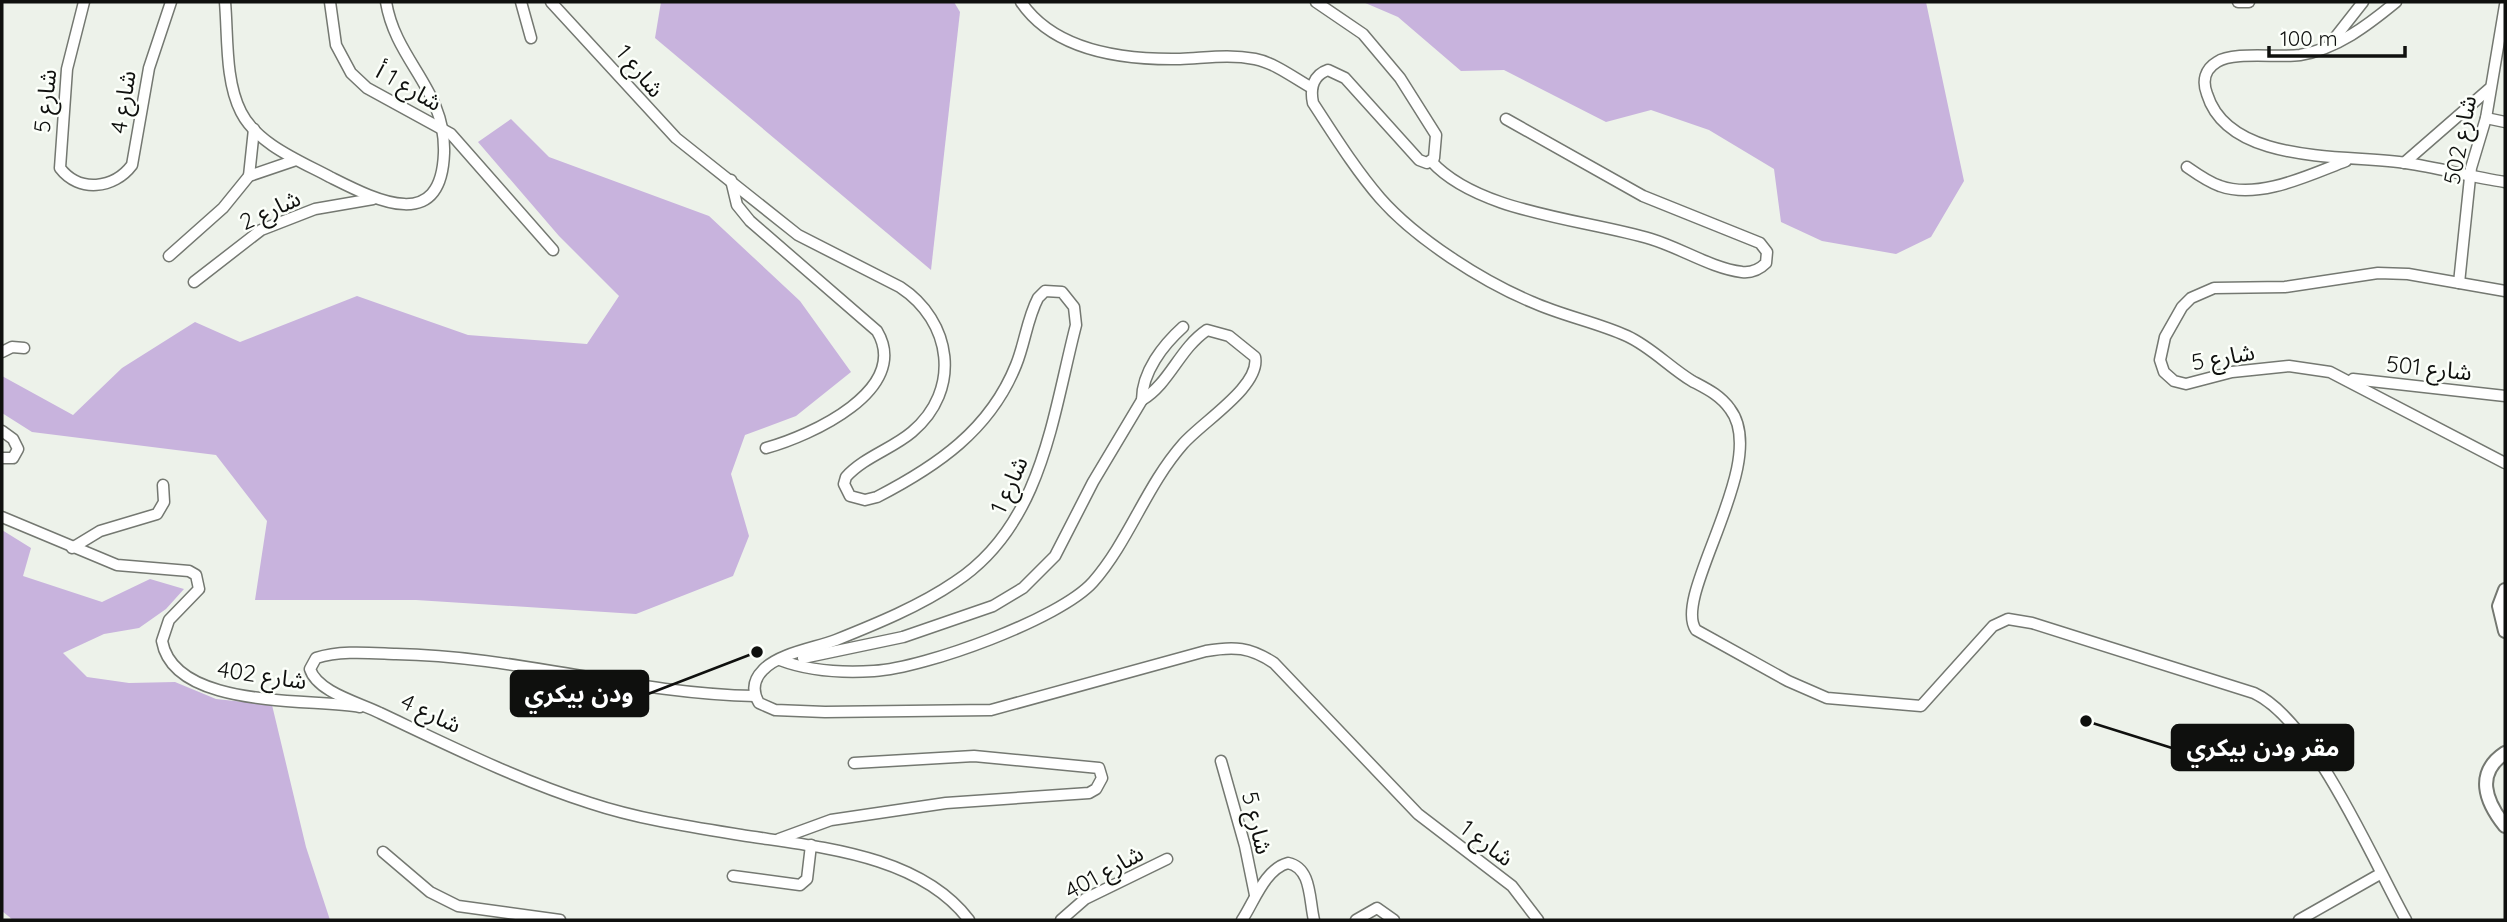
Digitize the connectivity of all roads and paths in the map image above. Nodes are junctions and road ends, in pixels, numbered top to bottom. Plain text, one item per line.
1 (84, 2) edge
2 (171, 2) edge
3 (225, 2) edge
4 (330, 2) edge
5 (386, 2) edge
6 (522, 2) edge
7 (551, 2) edge
8 (1021, 2) edge
9 (1317, 2) edge
10 (2238, 2) edge
11 (2249, 2) edge
12 (2363, 2) edge
13 (2396, 2) edge
14 (2505, 5) edge
15 (531, 38) dead end
16 (2330, 44) junction
17 (1312, 88) junction
18 (2489, 89) junction
19 (2486, 118) junction
20 (1506, 119) dead end
21 (2505, 122) edge
22 (443, 128) junction
23 (254, 129) junction
24 (296, 160) junction
25 (2350, 160) junction
26 (1430, 161) junction
27 (2404, 163) junction
28 (2187, 167) dead end
29 (249, 176) junction
30 (2470, 176) junction
31 (731, 180) junction
32 (2505, 182) edge
33 (93, 184) joint
34 (374, 199) junction
35 (553, 250) dead end
36 (169, 256) dead end
37 (194, 282) dead end
38 (2459, 283) junction
39 (2505, 291) edge
40 (1183, 327) dead end
41 (24, 348) dead end
42 (2, 352) edge
43 (2349, 379) junction
44 (2505, 396) edge
45 (1142, 400) junction
46 (2, 431) edge
47 (766, 448) dead end
48 (2, 458) edge
49 (2505, 463) edge
50 (163, 485) dead end
51 (2, 517) edge
52 (72, 548) junction
53 (2505, 590) edge
54 (2505, 631) edge
55 (784, 662) junction
56 (755, 696) junction
57 (371, 708) junction
58 (2505, 752) edge
59 (1221, 761) dead end
60 (854, 763) dead end
61 (2505, 826) edge
62 (775, 840) junction
63 (811, 845) junction
64 (383, 852) dead end
65 (1167, 859) dead end
66 (2380, 874) junction
67 (733, 876) dead end
68 (1255, 895) junction
69 (560, 920) edge
70 (970, 920) edge
71 (1061, 920) edge
72 (1242, 920) edge
73 (1314, 920) edge
74 (1356, 920) edge
75 (1394, 920) edge
76 (1538, 920) edge
77 (2299, 920) edge
78 (2406, 920) edge

1 - 33 street, شارع 5
2 - 33 street, شارع 4
3 - 23 street
4 - 22 street, شارع 1 أ
5 - 22 street
6 - 15 street
7 - 31 street, شارع 1
8 - 17 street
9 - 26 street
10 - 11 street
12 - 16 street
13 - 16 street
14 - 18 street, شارع 502
16 - 25 street
17 - 26 street
17 - 66 street
18 - 19 street, شارع 502
18 - 27 street
19 - 21 street
19 - 30 street, شارع 502
20 - 26 street
22 - 34 street
22 - 35 street
23 - 24 street
23 - 29 street
24 - 29 street
24 - 34 street
25 - 27 street
25 - 28 street
27 - 30 street
29 - 36 street
30 - 32 street
30 - 38 street, شارع 502
31 - 47 street
31 - 55 street, شارع 1
34 - 37 street, شارع 2
38 - 39 street, شارع 5
38 - 43 street, شارع 5
40 - 45 street
41 - 42 street
43 - 44 street, شارع 501
43 - 49 street, شارع 5
45 - 55 street
45 - 55 street
46 - 48 street
50 - 52 street
51 - 52 street, شارع 402
52 - 57 street, شارع 402
53 - 54 street
55 - 56 street, شارع 1
56 - 57 street, شارع 4
56 - 76 street, شارع 1
57 - 62 street, شارع 4
58 - 61 street
59 - 68 street, شارع 5
60 - 62 street
62 - 63 street, شارع 4
63 - 67 street
63 - 70 street, شارع 4
64 - 69 street
65 - 71 street, شارع 401
66 - 77 street
66 - 78 street
68 - 72 street
68 - 73 street
74 - 75 street

